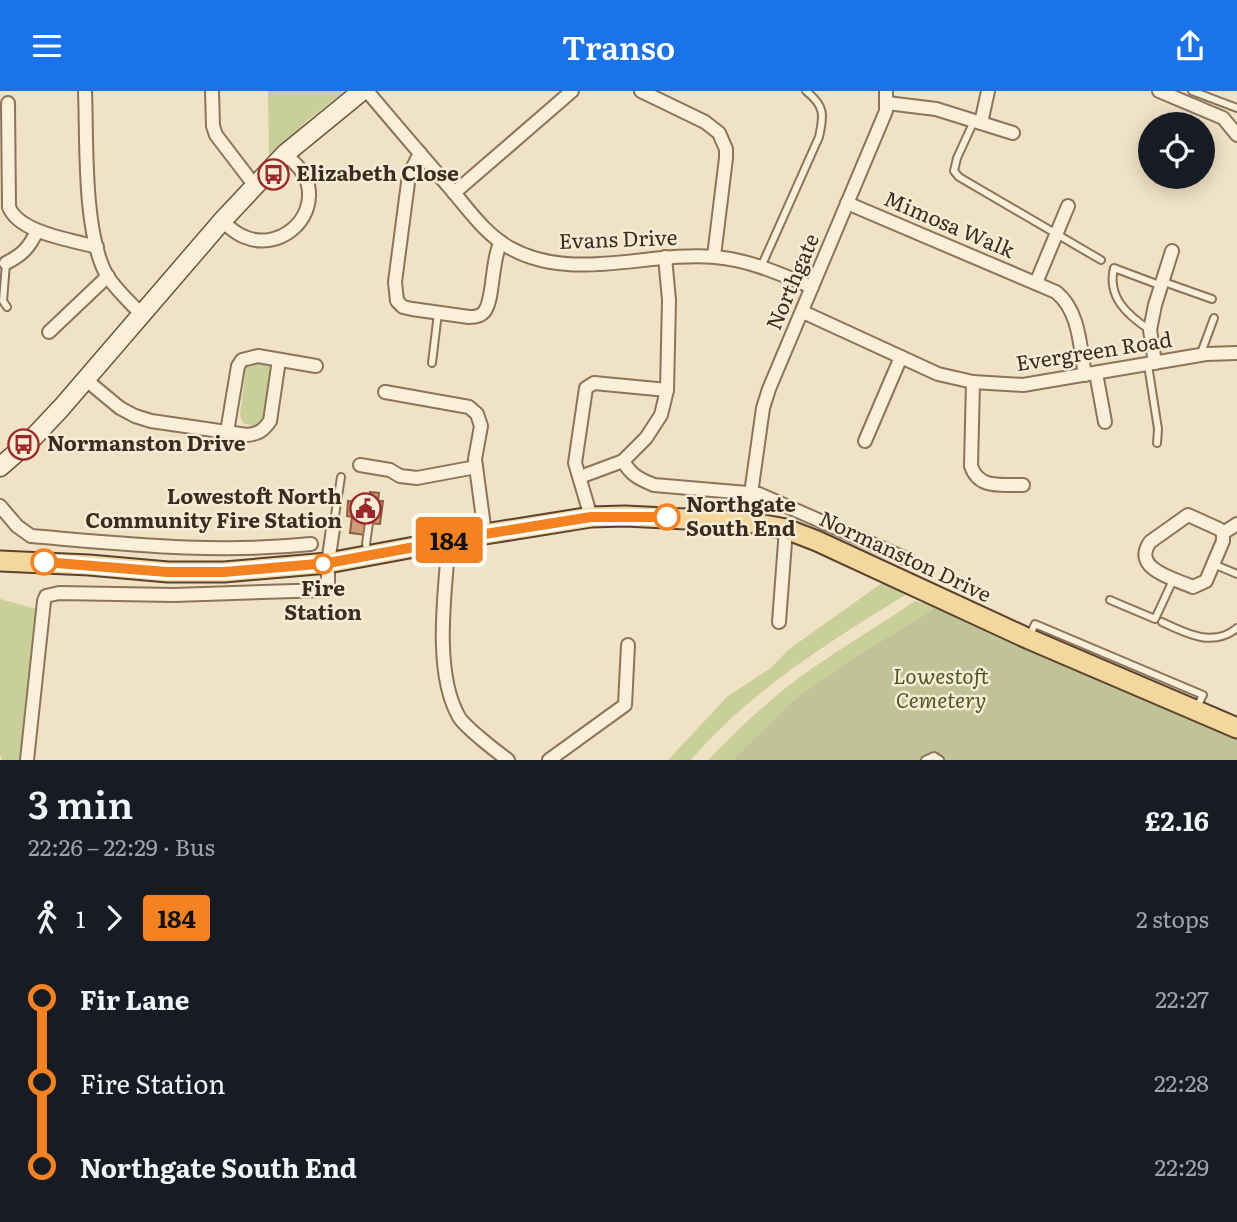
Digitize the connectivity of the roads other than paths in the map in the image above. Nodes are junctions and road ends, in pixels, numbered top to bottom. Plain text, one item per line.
1 (85, 91) edge
2 (212, 91) edge
3 (364, 91) edge
4 (572, 91) edge
5 (641, 91) edge
6 (806, 91) edge
7 (988, 91) edge
8 (1159, 91) edge
9 (1192, 91) edge
10 (886, 97) edge
11 (8, 103) dead end
12 (1237, 108) edge
13 (978, 122) junction
14 (1013, 133) dead end
15 (1237, 135) edge
16 (420, 153) junction
17 (285, 154) junction
18 (255, 186) junction
19 (454, 193) junction
20 (847, 204) junction
21 (1068, 206) dead end
22 (222, 221) junction
23 (37, 231) junction
24 (1056, 234) junction
25 (501, 242) junction
26 (97, 247) junction
27 (1172, 251) dead end
28 (714, 256) junction
29 (665, 257) junction
30 (1101, 260) dead end
31 (6, 263) joint
32 (761, 267) junction
33 (108, 276) junction
34 (1036, 283) junction
35 (1163, 284) junction
36 (812, 287) junction
37 (1212, 299) dead end
38 (7, 307) dead end
39 (803, 312) junction
40 (438, 313) junction
41 (142, 315) junction
42 (1214, 318) dead end
43 (1150, 330) junction
44 (49, 332) dead end
45 (1237, 353) edge
46 (1200, 355) junction
47 (901, 358) junction
48 (279, 360) junction
49 (432, 363) dead end
50 (1152, 364) junction
51 (316, 366) dead end
52 (1090, 374) junction
53 (85, 379) junction
54 (973, 381) junction
55 (667, 390) junction
56 (385, 392) dead end
57 (1105, 422) dead end
58 (227, 432) junction
59 (865, 442) dead end
60 (1157, 443) dead end
61 (622, 461) junction
62 (360, 465) dead end
63 (0, 467) edge
64 (476, 467) junction
65 (341, 477) dead end
66 (580, 477) junction
67 (1023, 485) dead end
68 (751, 492) junction
69 (0, 506) edge
70 (591, 517) junction
71 (334, 522) joint
72 (747, 522) junction
73 (369, 523) dead end
74 (1237, 524) edge
75 (786, 529) junction
76 (1223, 533) junction
77 (485, 534) junction
78 (449, 540) junction
79 (311, 544) dead end
80 (368, 556) junction
81 (270, 558) junction
82 (909, 560) dead end
83 (0, 561) edge
84 (328, 563) junction
85 (1213, 564) junction
86 (1237, 574) edge
87 (1174, 578) junction
88 (1110, 600) dead end
89 (779, 622) dead end
90 (1162, 622) dead end
91 (1237, 628) edge
92 (628, 645) dead end
93 (1237, 729) edge
94 (27, 760) edge
95 (508, 760) edge
96 (549, 760) edge
97 (925, 760) edge
98 (940, 760) edge

1 - 26 street
2 - 18 street
3 - 16 street, Evans Drive
3 - 17 street
4 - 19 street
5 - 28 street
6 - 32 lane
7 - 13 street
8 - 15 street
9 - 12 lane
10 - 13 street
10 - 20 street, Northgate
11 - 23 street
13 - 14 street
13 - 24 lane
16 - 19 street, Evans Drive
16 - 40 street
17 - 18 street
17 - 22 street
18 - 22 street
19 - 25 street, Evans Drive
20 - 34 street, Mimosa Walk
20 - 36 street, Northgate
21 - 24 street
22 - 41 street
23 - 26 street
23 - 31 street
24 - 30 lane
24 - 34 street
25 - 29 street, Evans Drive
25 - 40 street
26 - 33 street
27 - 35 street
28 - 29 street, Evans Drive
28 - 32 street, Evans Drive
29 - 55 street
31 - 38 lane
32 - 36 street, Evans Drive
33 - 41 street
33 - 44 street
34 - 52 street, Mimosa Walk
35 - 37 lane
35 - 43 street
35 - 43 lane
36 - 39 street, Northgate
39 - 47 street, Evergreen Road
39 - 68 street, Northgate
40 - 49 lane
41 - 53 street
42 - 46 lane
43 - 50 street
45 - 46 street, Evergreen Road
46 - 50 street, Evergreen Road
47 - 54 street, Evergreen Road
47 - 59 street
48 - 51 street
48 - 58 street
48 - 58 street
50 - 52 street, Evergreen Road
50 - 60 lane
52 - 54 street, Evergreen Road
52 - 57 street, Mimosa Walk
53 - 58 street
53 - 63 street
54 - 67 street
55 - 61 street
55 - 66 street
56 - 64 street
61 - 66 street
61 - 68 street
62 - 64 street
64 - 77 street
65 - 71 lane
66 - 70 street
68 - 72 street, Northgate
68 - 82 street
69 - 81 street, Normanston Drive
70 - 72 main road, Normanston Drive
70 - 77 main road, Normanston Drive
71 - 84 street
72 - 75 main road, Normanston Drive
73 - 80 lane
74 - 76 street
75 - 89 street
75 - 93 main road, Normanston Drive
76 - 85 street
76 - 87 street
77 - 78 main road, Normanston Drive
78 - 80 main road, Normanston Drive
78 - 95 street
79 - 81 street, Normanston Drive
80 - 84 main road, Normanston Drive
81 - 83 main road, Normanston Drive
81 - 84 main road, Normanston Drive
84 - 94 street
85 - 86 lane
85 - 87 street
87 - 88 lane
90 - 91 lane
92 - 96 street
97 - 98 lane

